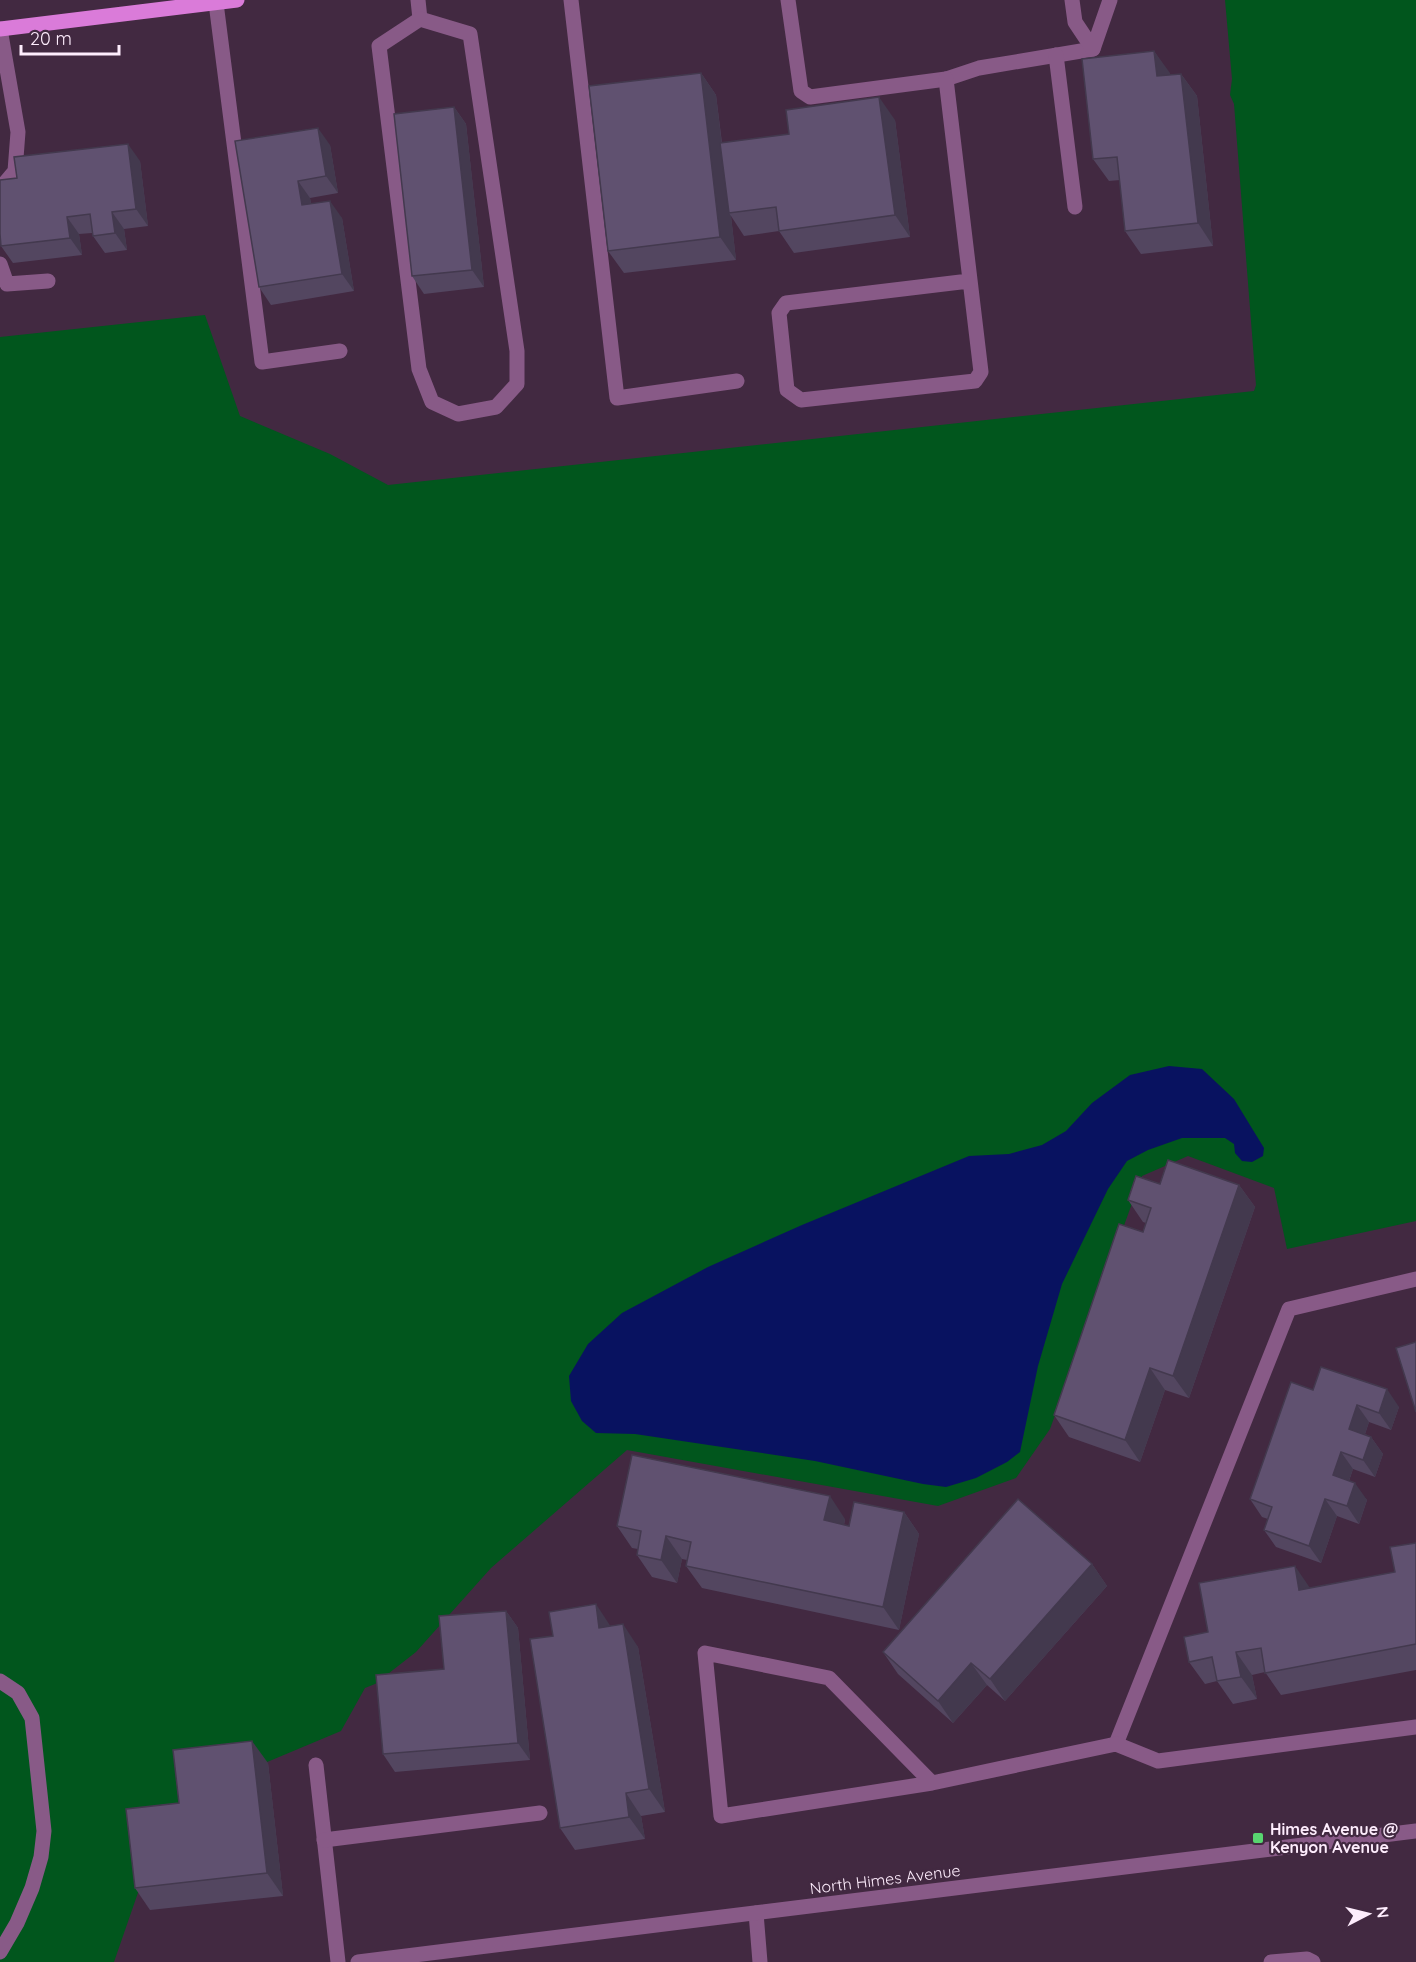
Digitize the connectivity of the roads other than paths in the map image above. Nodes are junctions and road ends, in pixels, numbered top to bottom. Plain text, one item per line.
1 (237, 0) edge
2 (418, 0) edge
3 (571, 0) edge
4 (788, 0) edge
5 (1072, 0) edge
6 (1110, 0) edge
7 (216, 3) junction
8 (420, 19) junction
9 (0, 29) edge
10 (1094, 49) junction
11 (1056, 55) junction
12 (946, 80) junction
13 (0, 189) edge
14 (1075, 207) dead end
15 (0, 264) edge
16 (969, 281) junction
17 (48, 282) dead end
18 (340, 351) dead end
19 (737, 381) dead end
20 (1416, 1280) edge
21 (0, 1681) edge
22 (1416, 1727) edge
23 (1116, 1744) junction
24 (316, 1765) dead end
25 (932, 1783) junction
26 (540, 1813) dead end
27 (1416, 1831) edge
28 (324, 1840) junction
29 (756, 1913) junction
30 (0, 1952) edge
31 (338, 1962) edge
32 (358, 1962) edge
33 (760, 1962) edge
34 (1271, 1962) edge
35 (1313, 1962) edge

1 - 7 main road
2 - 8 street
3 - 19 street
4 - 12 street
5 - 10 street
6 - 10 street
7 - 9 main road
7 - 18 street
8 - 8 street
9 - 13 street
10 - 11 street
11 - 12 street
11 - 14 street
12 - 16 street
15 - 17 street
16 - 16 street
20 - 23 street
21 - 30 street
22 - 23 street
23 - 25 street
24 - 28 street
25 - 25 street
26 - 28 street
27 - 29 street, North Himes Avenue
28 - 31 street
29 - 32 street, North Himes Avenue
29 - 33 street
34 - 35 street

